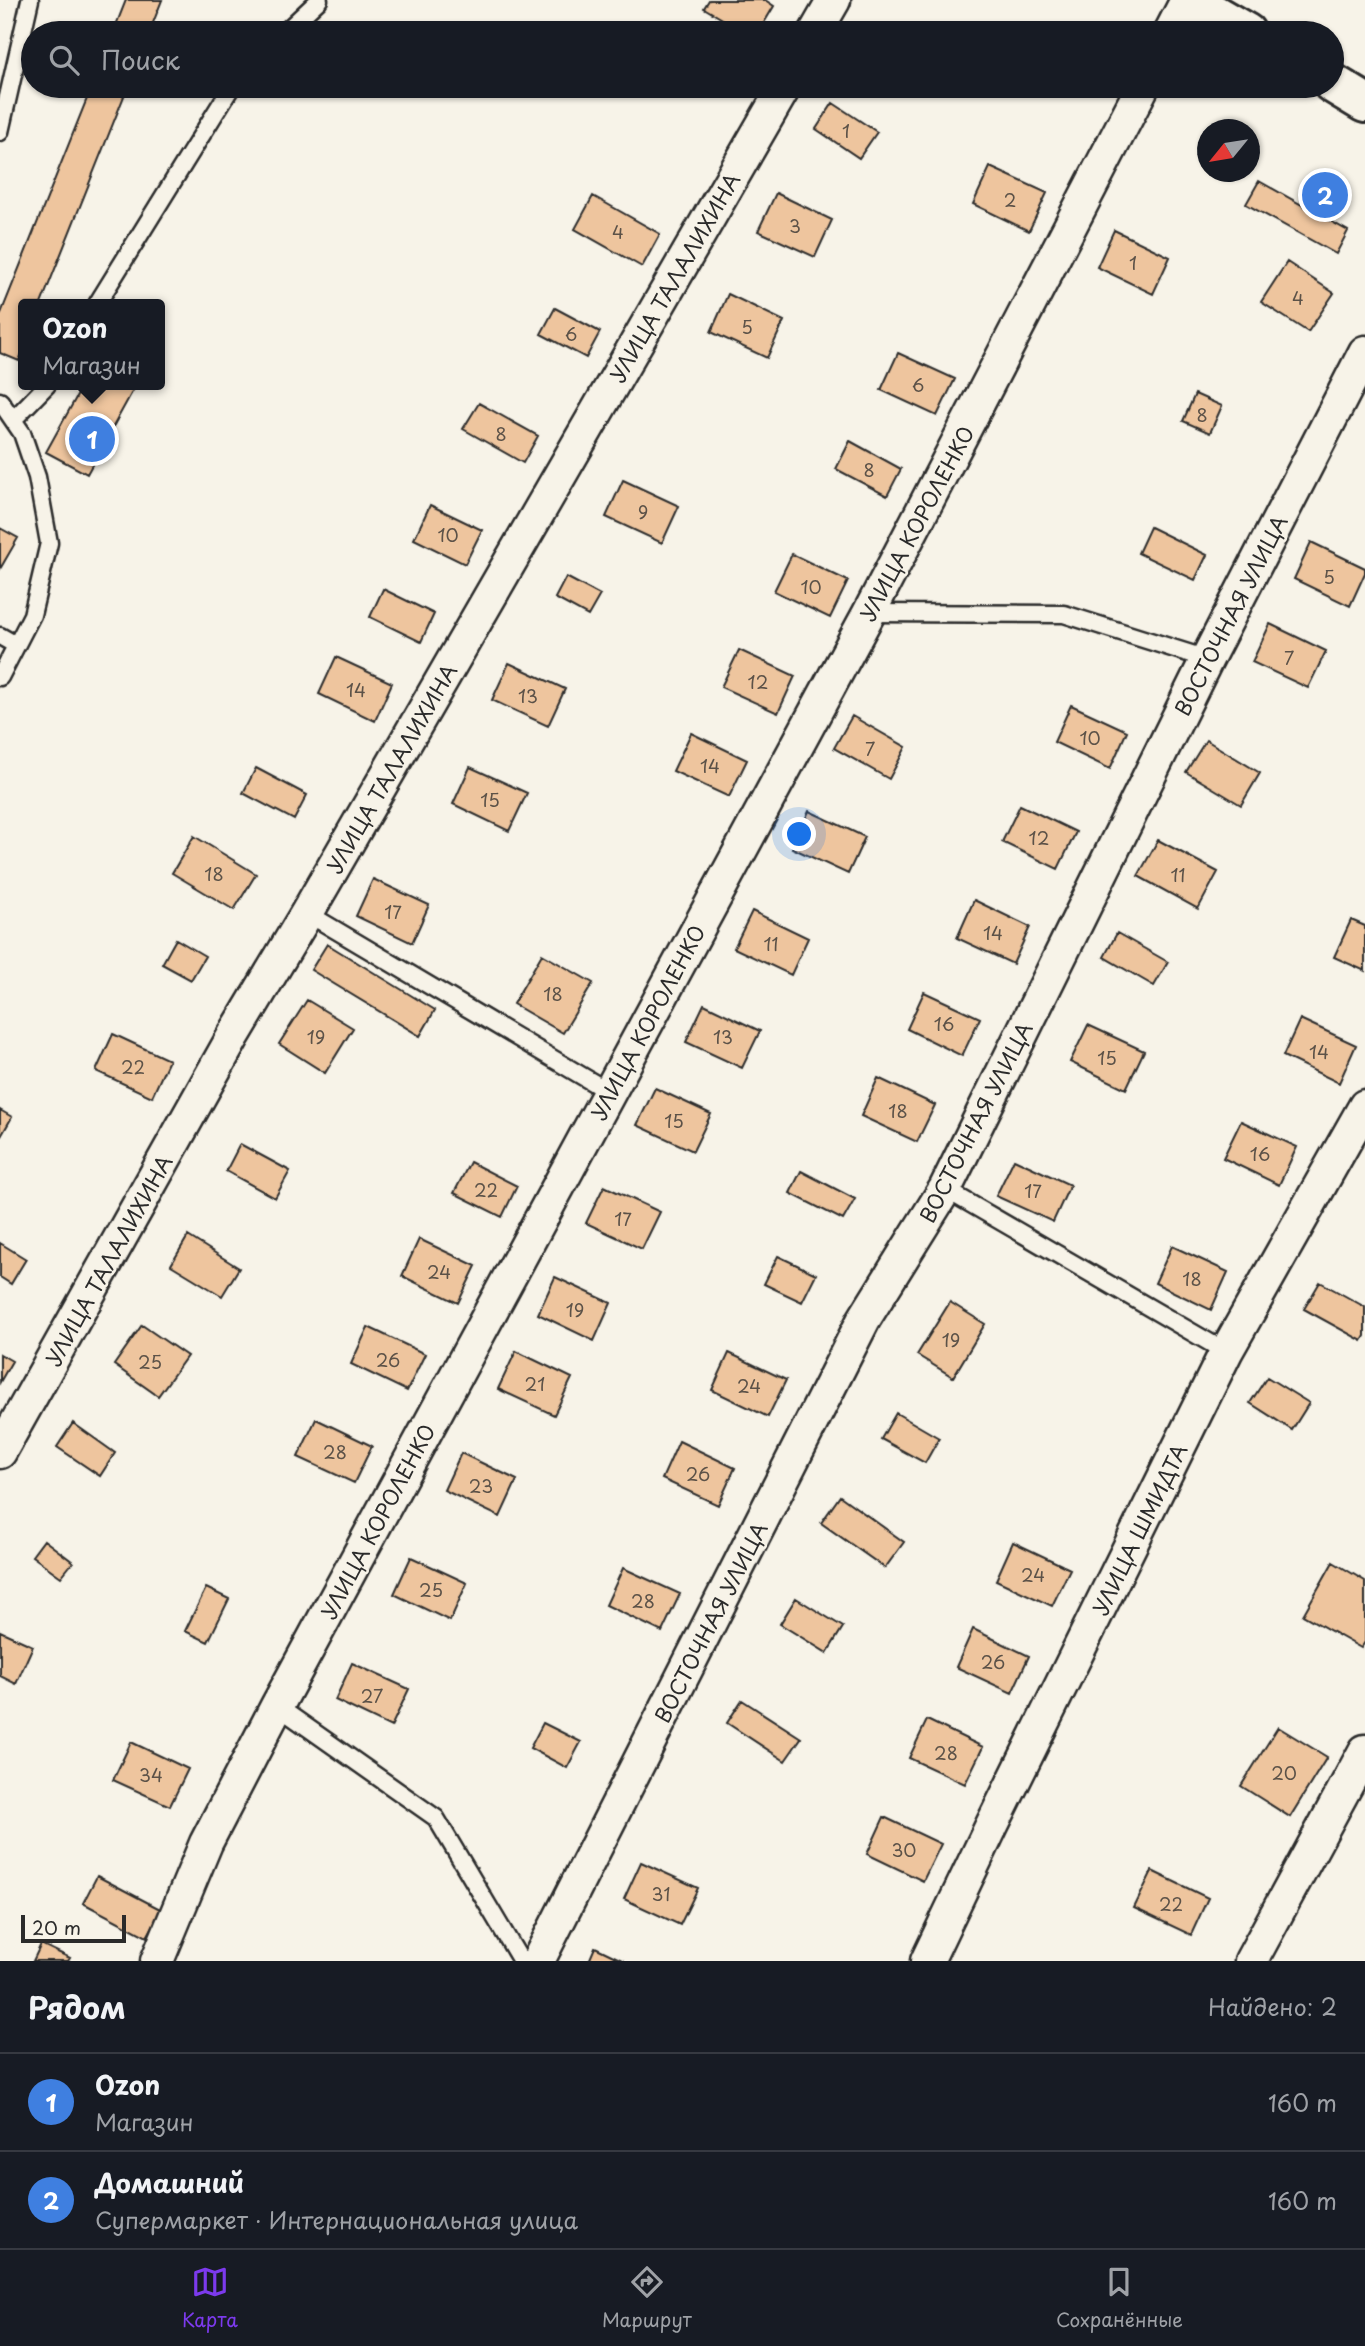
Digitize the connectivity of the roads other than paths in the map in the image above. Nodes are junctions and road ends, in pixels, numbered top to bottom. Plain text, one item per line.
1 (30, 0) edge
2 (319, 0) edge
3 (834, 0) edge
4 (1188, 0) edge
5 (25, 21) edge
6 (297, 21) edge
7 (822, 21) edge
8 (1177, 21) edge
9 (1225, 21) edge
10 (21, 40) edge
11 (1344, 90) edge
12 (225, 98) edge
13 (778, 98) edge
14 (1137, 98) edge
15 (1365, 103) edge
16 (0, 132) edge
17 (100, 299) edge
18 (1365, 352) edge
19 (42, 390) edge
20 (0, 401) edge
21 (13, 420) junction
22 (869, 614) junction
23 (0, 636) edge
24 (16, 645) junction
25 (1207, 659) junction
26 (0, 677) edge
27 (307, 913) junction
28 (609, 1092) junction
29 (1365, 1106) edge
30 (945, 1188) junction
31 (1226, 1352) junction
32 (0, 1452) edge
33 (277, 1706) junction
34 (1365, 1751) edge
35 (157, 1961) edge
36 (521, 1961) edge
37 (538, 1961) edge
38 (927, 1961) edge
39 (1251, 1961) edge

1 - 5 lane
2 - 6 lane
3 - 7 street
4 - 8 street
4 - 9 street
10 - 16 lane
11 - 15 street
12 - 17 lane
13 - 27 street, УЛИЦА ТАЛАЛИХИНА
14 - 22 street, УЛИЦА КОРОЛЕНКО
18 - 25 street, ВОСТОЧНАЯ УЛИЦА
19 - 21 lane
20 - 21 lane
21 - 24 lane
22 - 25 lane
22 - 28 street, УЛИЦА КОРОЛЕНКО
23 - 24 lane
24 - 26 lane
25 - 30 street, ВОСТОЧНАЯ УЛИЦА
27 - 28 lane
27 - 32 street, УЛИЦА ТАЛАЛИХИНА
28 - 33 street, УЛИЦА КОРОЛЕНКО
29 - 31 street, УЛИЦА ШМИДТА
30 - 31 lane
30 - 37 street, ВОСТОЧНАЯ УЛИЦА
31 - 38 street, УЛИЦА ШМИДТА
33 - 35 street, УЛИЦА КОРОЛЕНКО
33 - 36 lane
34 - 39 street

